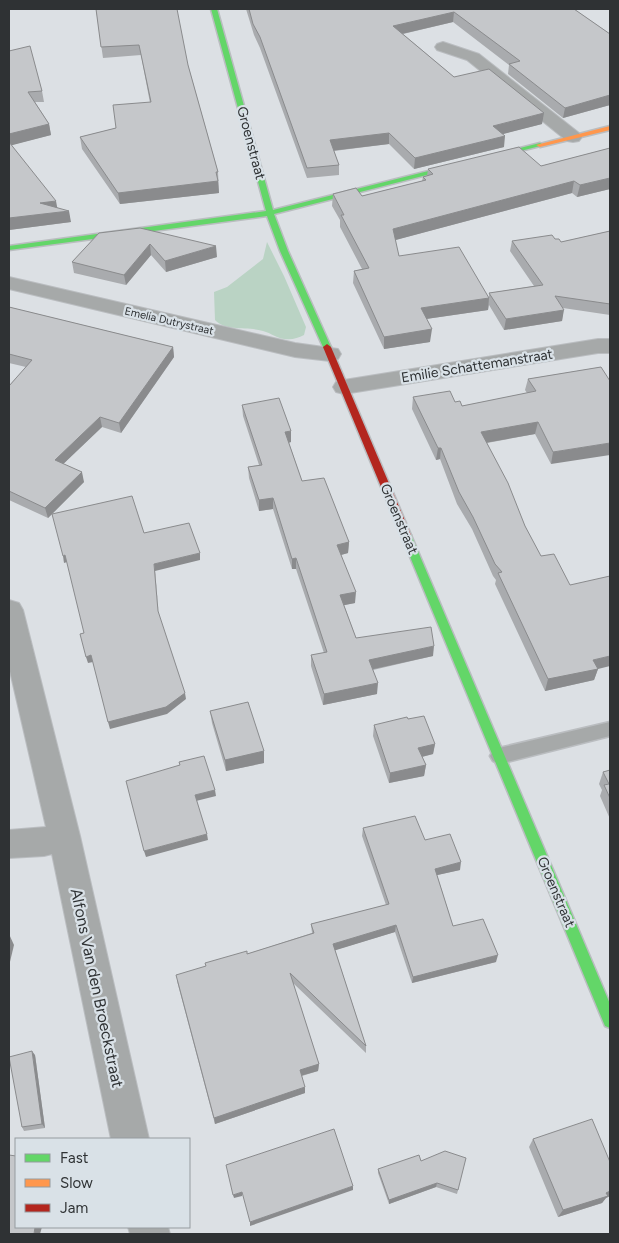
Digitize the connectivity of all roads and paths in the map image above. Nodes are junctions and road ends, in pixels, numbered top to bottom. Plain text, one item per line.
1 (214, 9) edge
2 (443, 47) dead end
3 (610, 128) edge
4 (573, 137) junction
5 (270, 213) junction
6 (9, 248) edge
7 (9, 284) edge
8 (610, 346) edge
9 (330, 354) junction
10 (344, 386) junction
11 (9, 610) edge
12 (610, 729) edge
13 (499, 756) junction
14 (64, 836) junction
15 (9, 844) edge
16 (610, 1020) edge
17 (130, 1138) edge

1 - 5 street, Groenstraat
2 - 4 street
3 - 4 street
4 - 5 street
5 - 6 street
5 - 9 street, Groenstraat
7 - 9 street, Emelia Dutrystraat
8 - 10 street, Emilie Schattemanstraat
9 - 10 street, Groenstraat
10 - 13 street, Groenstraat
11 - 14 street, Alfons Van den Broeckstraat
12 - 13 lane
13 - 16 street, Groenstraat
14 - 15 street
14 - 17 street, Alfons Van den Broeckstraat

